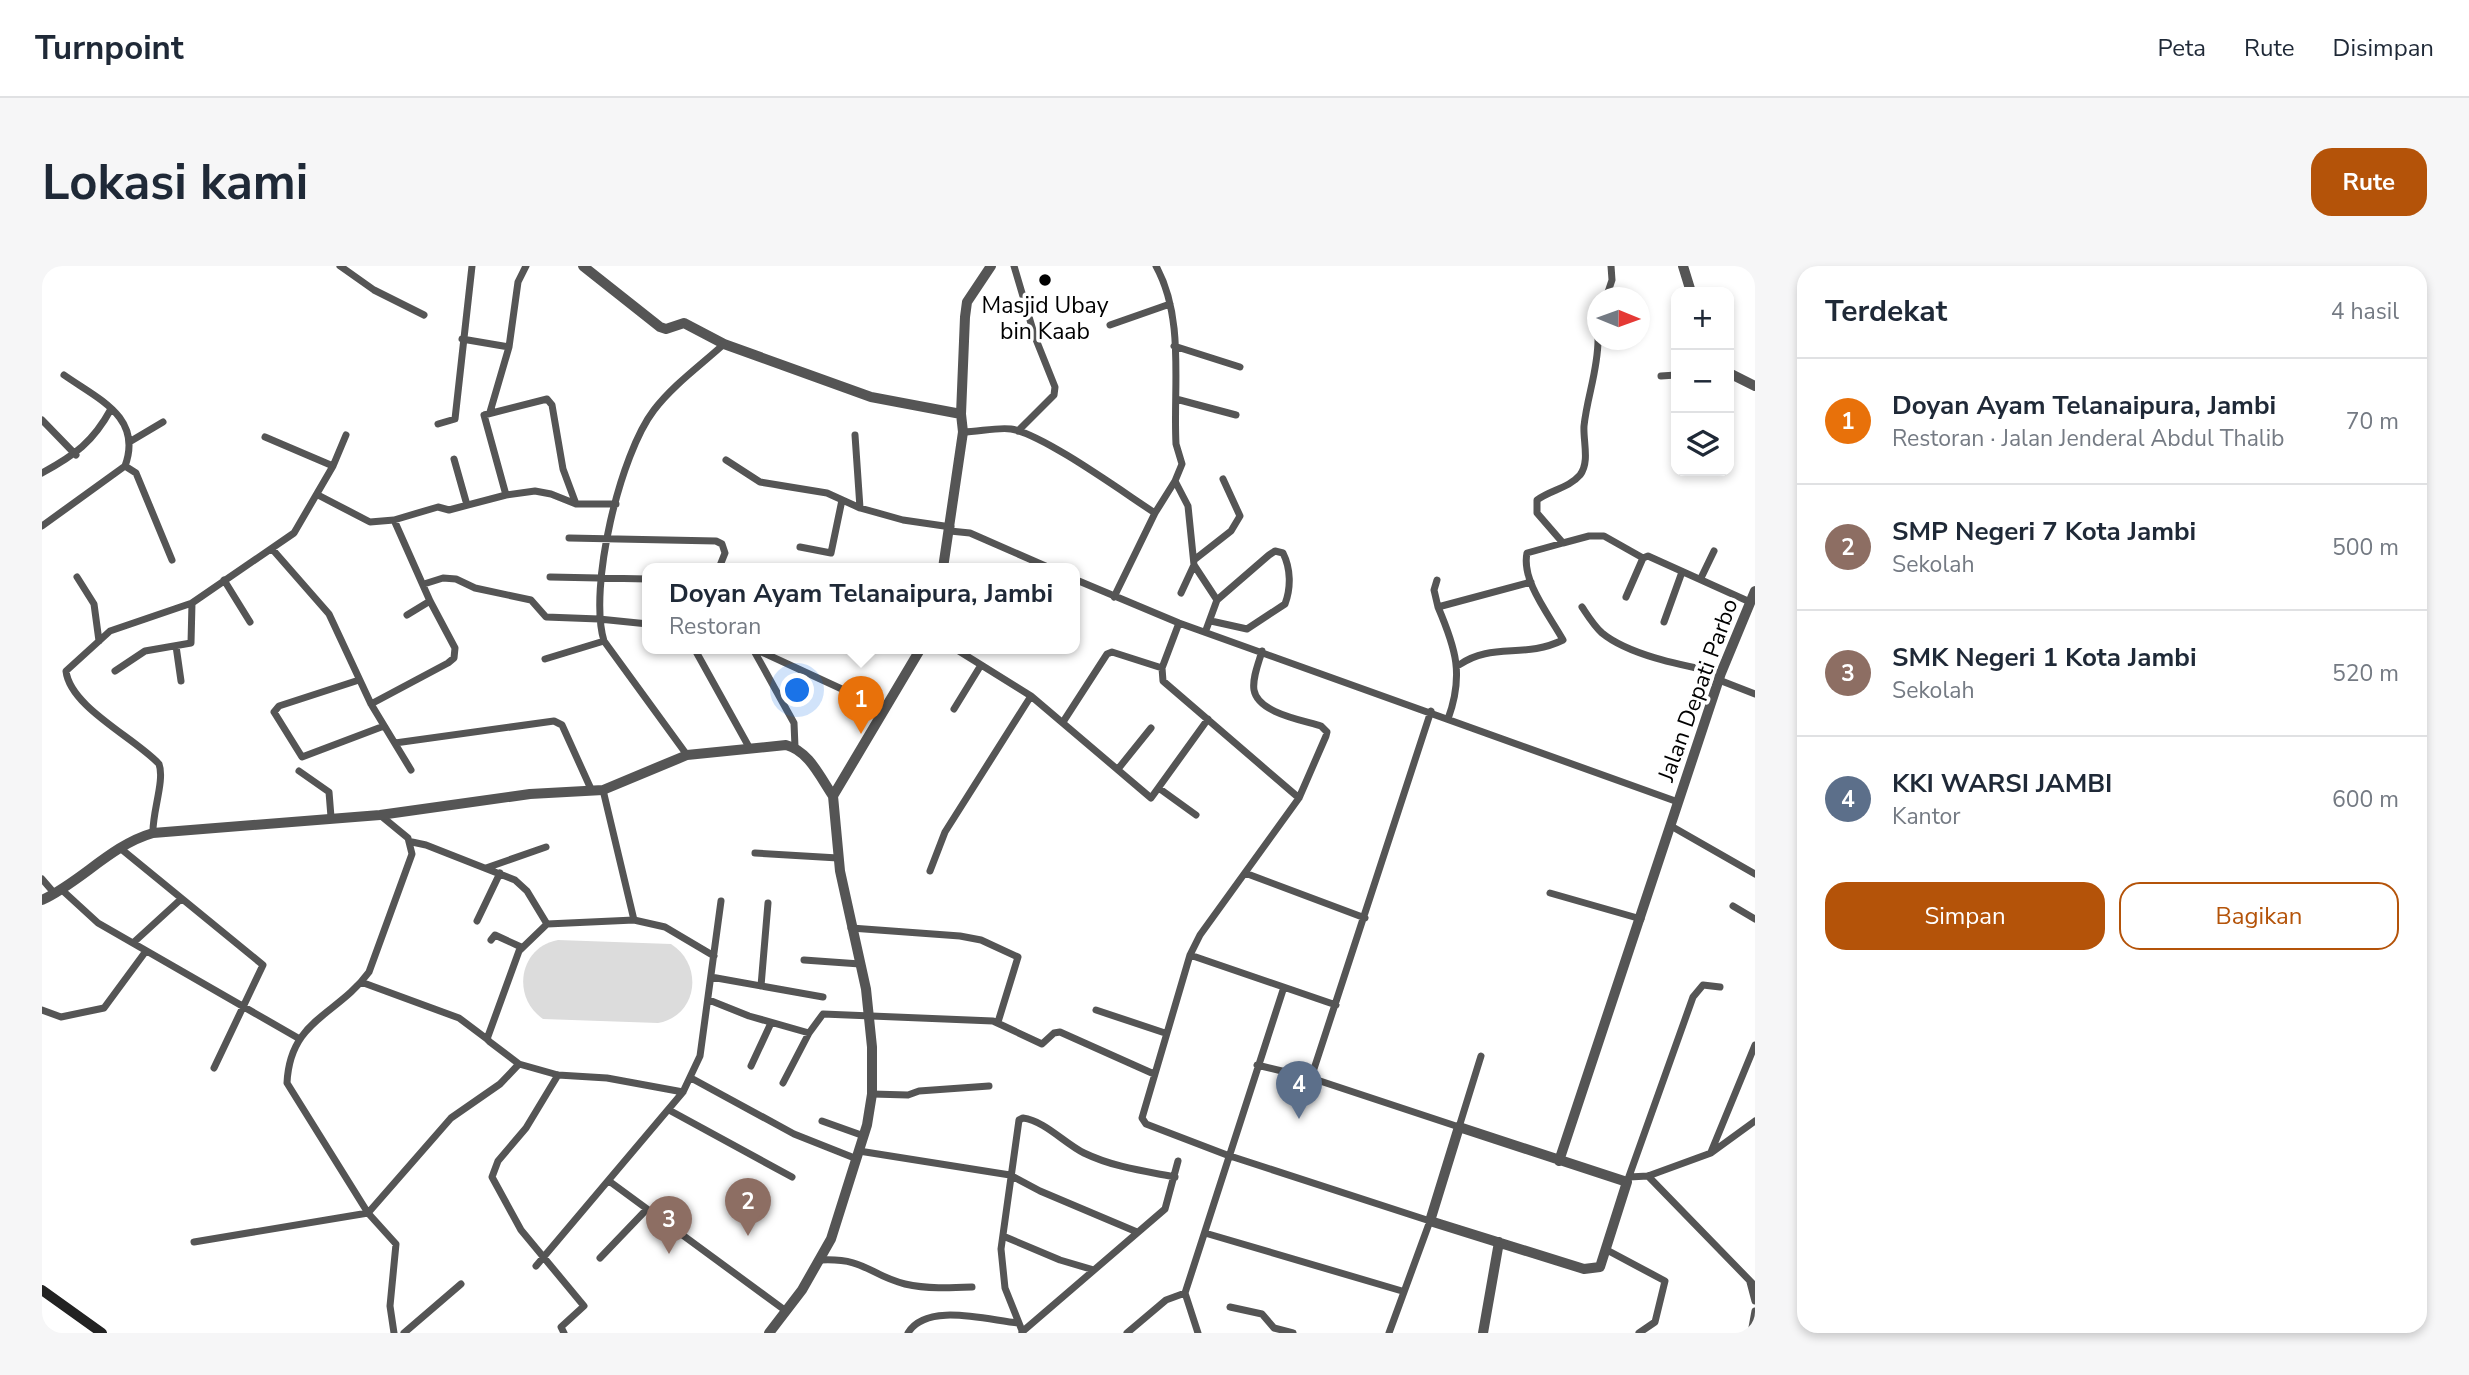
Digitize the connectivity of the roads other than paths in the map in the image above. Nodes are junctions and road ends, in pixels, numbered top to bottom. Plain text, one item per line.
1 (340, 266) edge
2 (472, 266) edge
3 (526, 266) edge
4 (583, 266) edge
5 (1014, 266) edge
6 (1156, 266) edge
7 (1611, 266) edge
8 (1683, 266) edge
9 (986, 268) edge
10 (1610, 287) edge
11 (1689, 287) edge
12 (1170, 304) junction
13 (424, 315) dead end
14 (1110, 325) dead end
15 (462, 339) junction
16 (724, 344) junction
17 (1174, 346) junction
18 (509, 347) junction
19 (1598, 350) edge
20 (1240, 367) dead end
21 (64, 375) dead end
22 (1671, 375) edge
23 (1661, 376) dead end
24 (1734, 376) edge
25 (1755, 386) edge
26 (1175, 399) junction
27 (111, 408) junction
28 (490, 412) junction
29 (961, 414) junction
30 (1236, 415) dead end
31 (42, 420) edge
32 (163, 422) dead end
33 (438, 424) dead end
34 (1018, 431) junction
35 (963, 432) junction
36 (346, 435) dead end
37 (855, 435) dead end
38 (265, 437) dead end
39 (131, 441) junction
40 (76, 455) junction
41 (454, 459) dead end
42 (726, 460) dead end
43 (334, 466) junction
44 (125, 467) junction
45 (42, 473) edge
46 (1223, 479) dead end
47 (1175, 481) junction
48 (318, 495) junction
49 (506, 495) junction
50 (842, 500) junction
51 (576, 504) junction
52 (616, 504) junction
53 (467, 505) junction
54 (860, 508) junction
55 (1155, 513) junction
56 (394, 520) junction
57 (42, 526) edge
58 (950, 529) junction
59 (569, 538) dead end
60 (607, 539) junction
61 (1563, 543) junction
62 (800, 547) dead end
63 (273, 550) junction
64 (1714, 551) dead end
65 (1643, 558) junction
66 (172, 560) dead end
67 (721, 563) edge
68 (944, 563) edge
69 (1039, 563) edge
70 (1194, 563) junction
71 (1682, 572) junction
72 (77, 577) dead end
73 (550, 577) dead end
74 (603, 578) junction
75 (642, 579) edge
76 (1701, 579) junction
77 (225, 580) junction
78 (1437, 580) dead end
79 (1080, 582) edge
80 (1531, 582) junction
81 (424, 584) junction
82 (1755, 592) edge
83 (1181, 593) dead end
84 (1114, 597) junction
85 (1626, 597) dead end
86 (1217, 600) junction
87 (430, 601) junction
88 (1750, 602) junction
89 (192, 603) junction
90 (1438, 607) junction
91 (1582, 607) dead end
92 (407, 615) dead end
93 (599, 618) junction
94 (1211, 621) junction
95 (250, 622) dead end
96 (1664, 622) dead end
97 (642, 623) edge
98 (1179, 623) junction
99 (1206, 630) junction
100 (99, 641) junction
101 (604, 641) junction
102 (176, 646) junction
103 (1262, 651) junction
104 (697, 654) edge
105 (756, 654) edge
106 (766, 654) edge
107 (917, 654) edge
108 (964, 654) edge
109 (545, 659) dead end
110 (981, 665) junction
111 (1459, 665) junction
112 (1162, 668) junction
113 (115, 671) dead end
114 (1720, 677) junction
115 (359, 680) junction
116 (181, 681) dead end
117 (1755, 694) edge
118 (1031, 696) junction
119 (370, 704) junction
120 (885, 709) junction
121 (954, 709) dead end
122 (1431, 711) junction
123 (1208, 719) junction
124 (1448, 719) junction
125 (1063, 722) junction
126 (384, 726) junction
127 (1151, 728) dead end
128 (394, 743) junction
129 (749, 747) junction
130 (794, 747) junction
131 (688, 755) junction
132 (1118, 769) junction
133 (411, 770) dead end
134 (299, 771) dead end
135 (591, 789) junction
136 (603, 789) junction
137 (1160, 789) junction
138 (833, 796) junction
139 (1299, 799) junction
140 (1678, 802) junction
141 (1196, 815) dead end
142 (380, 816) junction
143 (331, 817) junction
144 (1671, 826) junction
145 (153, 833) junction
146 (412, 842) junction
147 (546, 847) dead end
148 (120, 848) junction
149 (755, 853) dead end
150 (838, 858) junction
151 (486, 868) junction
152 (930, 871) dead end
153 (500, 873) junction
154 (1245, 873) junction
155 (1755, 874) edge
156 (42, 879) edge
157 (59, 892) junction
158 (1550, 893) dead end
159 (42, 900) edge
160 (180, 900) junction
161 (721, 901) dead end
162 (768, 903) dead end
163 (1733, 906) dead end
164 (1365, 918) junction
165 (1641, 919) junction
166 (1755, 919) edge
167 (634, 920) junction
168 (477, 921) dead end
169 (547, 924) junction
170 (851, 928) junction
171 (491, 940) dead end
172 (133, 943) junction
173 (521, 947) junction
174 (146, 951) junction
175 (713, 956) junction
176 (1190, 956) junction
177 (804, 960) dead end
178 (860, 964) junction
179 (711, 977) junction
180 (361, 982) junction
181 (761, 986) junction
182 (1720, 987) dead end
183 (1283, 990) junction
184 (823, 997) dead end
185 (709, 1000) junction
186 (242, 1004) junction
187 (1336, 1005) junction
188 (42, 1010) edge
189 (1096, 1010) dead end
190 (870, 1017) junction
191 (998, 1022) junction
192 (771, 1023) junction
193 (809, 1033) junction
194 (1165, 1033) junction
195 (299, 1038) junction
196 (487, 1039) junction
197 (1755, 1045) edge
198 (1481, 1056) dead end
199 (519, 1064) junction
200 (1258, 1065) junction
201 (751, 1066) dead end
202 (214, 1068) dead end
203 (1154, 1074) junction
204 (558, 1075) junction
205 (691, 1078) junction
206 (1311, 1079) junction
207 (783, 1083) dead end
208 (989, 1086) dead end
209 (683, 1092) junction
210 (872, 1094) junction
211 (670, 1110) junction
212 (822, 1121) dead end
213 (1755, 1121) edge
214 (1459, 1128) junction
215 (864, 1136) junction
216 (1711, 1153) junction
217 (858, 1155) junction
218 (1227, 1156) junction
219 (1178, 1161) dead end
220 (1559, 1161) junction
221 (1010, 1175) junction
222 (1648, 1176) junction
223 (792, 1177) dead end
224 (1174, 1177) junction
225 (1628, 1179) junction
226 (609, 1181) junction
227 (647, 1209) junction
228 (368, 1213) junction
229 (1430, 1221) junction
230 (1137, 1232) junction
231 (1205, 1233) junction
232 (1003, 1236) junction
233 (194, 1242) dead end
234 (1499, 1242) junction
235 (1605, 1249) junction
236 (545, 1257) junction
237 (600, 1258) dead end
238 (821, 1260) junction
239 (536, 1266) dead end
240 (1094, 1270) junction
241 (461, 1284) dead end
242 (1752, 1284) edge
243 (972, 1287) dead end
244 (42, 1290) edge
245 (1402, 1291) junction
246 (1185, 1293) junction
247 (42, 1297) edge
248 (1755, 1301) edge
249 (1230, 1307) dead end
250 (786, 1311) junction
251 (1755, 1311) edge
252 (1018, 1323) junction
253 (1022, 1332) edge
254 (92, 1333) edge
255 (102, 1333) edge
256 (394, 1333) edge
257 (404, 1333) edge
258 (564, 1333) edge
259 (769, 1333) edge
260 (908, 1333) edge
261 (1126, 1333) edge
262 (1198, 1333) edge
263 (1293, 1333) edge
264 (1389, 1333) edge
265 (1483, 1333) edge
266 (1639, 1333) edge
267 (1751, 1333) edge

1 - 13 street
2 - 15 street
3 - 18 street
4 - 16 street
5 - 34 street
6 - 12 street
7 - 10 street
8 - 11 street
9 - 29 street
12 - 14 street
12 - 17 street
15 - 18 street
15 - 33 street
16 - 29 street
16 - 52 street
17 - 20 street
17 - 26 street
18 - 28 street
19 - 61 street
21 - 27 street
22 - 23 street
24 - 25 street
26 - 30 street
26 - 47 street
27 - 39 street
27 - 40 street
28 - 49 street
28 - 51 street
29 - 35 street
31 - 40 street
32 - 39 street
34 - 35 street
34 - 55 street
35 - 58 street
36 - 43 street
37 - 54 street
38 - 43 street
39 - 44 street
40 - 45 street
41 - 53 street
42 - 50 street
43 - 48 street
44 - 57 street
44 - 66 street
46 - 70 street
47 - 55 street
47 - 70 street
48 - 56 street
48 - 63 street
49 - 51 street
49 - 53 street
50 - 54 street
50 - 62 street
51 - 52 street
52 - 60 street
53 - 56 street
54 - 58 street
55 - 84 street
56 - 81 street
58 - 68 street
58 - 69 street
59 - 60 street
60 - 67 street
60 - 74 street
61 - 65 street
61 - 80 street
63 - 77 street
63 - 115 street
64 - 76 street
65 - 71 street
65 - 85 street
70 - 83 street
70 - 86 street
71 - 76 street
71 - 96 street
72 - 100 street
73 - 74 street
74 - 75 street
74 - 93 street
76 - 88 street
77 - 89 street
77 - 95 street
78 - 90 street
79 - 84 street
80 - 90 street
80 - 111 street
81 - 87 street
81 - 93 street
82 - 88 street, Jalan Depati Parbo
84 - 98 street
86 - 94 street
86 - 94 street
87 - 92 street
87 - 119 street
88 - 114 street, Jalan Depati Parbo
89 - 100 street
89 - 102 street
90 - 111 street
91 - 114 street
93 - 97 street
93 - 101 street
94 - 99 street
98 - 99 street
98 - 112 street
99 - 103 street
100 - 145 street
101 - 109 street
101 - 131 street
102 - 113 street
102 - 116 street
103 - 122 street
103 - 139 street
104 - 129 street
105 - 130 street
106 - 120 street
107 - 120 street
108 - 110 street
110 - 118 street
110 - 121 street
111 - 124 street
112 - 123 street
112 - 125 street
114 - 117 street
114 - 140 street, Jalan Depati Parbo
115 - 119 street
115 - 126 street
118 - 125 street
118 - 152 street
119 - 126 street
120 - 138 street
122 - 124 street
122 - 164 street
123 - 137 street
123 - 139 street
124 - 140 street
125 - 132 street
126 - 128 street
127 - 132 street
128 - 133 street
128 - 135 street
129 - 130 street
129 - 131 street
130 - 138 street
131 - 136 street
132 - 137 street
134 - 143 street
135 - 136 street
135 - 142 street
136 - 167 street
137 - 141 street
138 - 150 street
139 - 154 street
140 - 144 street, Jalan Depati Parbo
142 - 143 street
142 - 146 street
143 - 145 street
144 - 155 street
144 - 165 street, Jalan Depati Parbo
145 - 148 street
146 - 151 street
146 - 180 street
147 - 151 street
148 - 157 street
148 - 160 street
149 - 150 street
150 - 170 street
151 - 153 street
153 - 168 street
153 - 169 street
154 - 164 street
154 - 176 street
156 - 157 street
157 - 159 street
157 - 172 street
158 - 165 street
160 - 172 street
160 - 186 street
161 - 175 street
162 - 181 street
163 - 166 street
164 - 187 street
165 - 220 street, Jalan Depati Parbo
167 - 169 street
167 - 175 street
169 - 173 street
170 - 178 street
170 - 191 street
171 - 173 street
172 - 174 street
173 - 196 street
174 - 186 street
174 - 188 street
175 - 179 street
176 - 183 street
176 - 194 street
177 - 178 street
178 - 190 street
179 - 181 street
179 - 185 street
180 - 195 street
180 - 196 street
181 - 184 street
182 - 225 street
183 - 187 street
183 - 200 street
185 - 192 street
185 - 205 street
186 - 195 street
186 - 202 street
187 - 206 street
189 - 194 street
190 - 191 street
190 - 193 street
190 - 210 street
191 - 203 street
192 - 193 street
192 - 201 street
193 - 207 street
194 - 203 street
195 - 228 street
196 - 199 street
197 - 216 street
198 - 214 street
199 - 204 street
199 - 228 street
200 - 206 street
200 - 218 street
203 - 218 street
204 - 209 street
204 - 236 street
205 - 209 street
205 - 217 street
206 - 214 street
208 - 210 street
209 - 211 street
210 - 215 street
211 - 223 street
211 - 226 street
212 - 215 street
213 - 216 street
214 - 220 street
214 - 229 street
215 - 217 street
216 - 222 street
217 - 221 street
217 - 238 street
218 - 229 street
218 - 231 street
219 - 224 street
220 - 225 street
221 - 224 street
221 - 230 street
221 - 232 street
222 - 225 street
222 - 242 street
224 - 230 street
225 - 235 street
226 - 227 street
226 - 236 street
227 - 237 street
227 - 250 street
228 - 233 street
228 - 256 street
229 - 234 street
229 - 245 street
230 - 240 street
231 - 245 street
231 - 246 street
232 - 240 street
232 - 252 street
234 - 235 street
234 - 265 street
235 - 266 street
236 - 239 street
236 - 258 street
238 - 243 street
238 - 250 street
240 - 253 street
241 - 257 street
242 - 248 street
244 - 255 main road
245 - 264 street
246 - 261 street
246 - 262 street
247 - 254 main road
249 - 263 street
250 - 259 street
251 - 267 street
252 - 253 street
252 - 260 street

